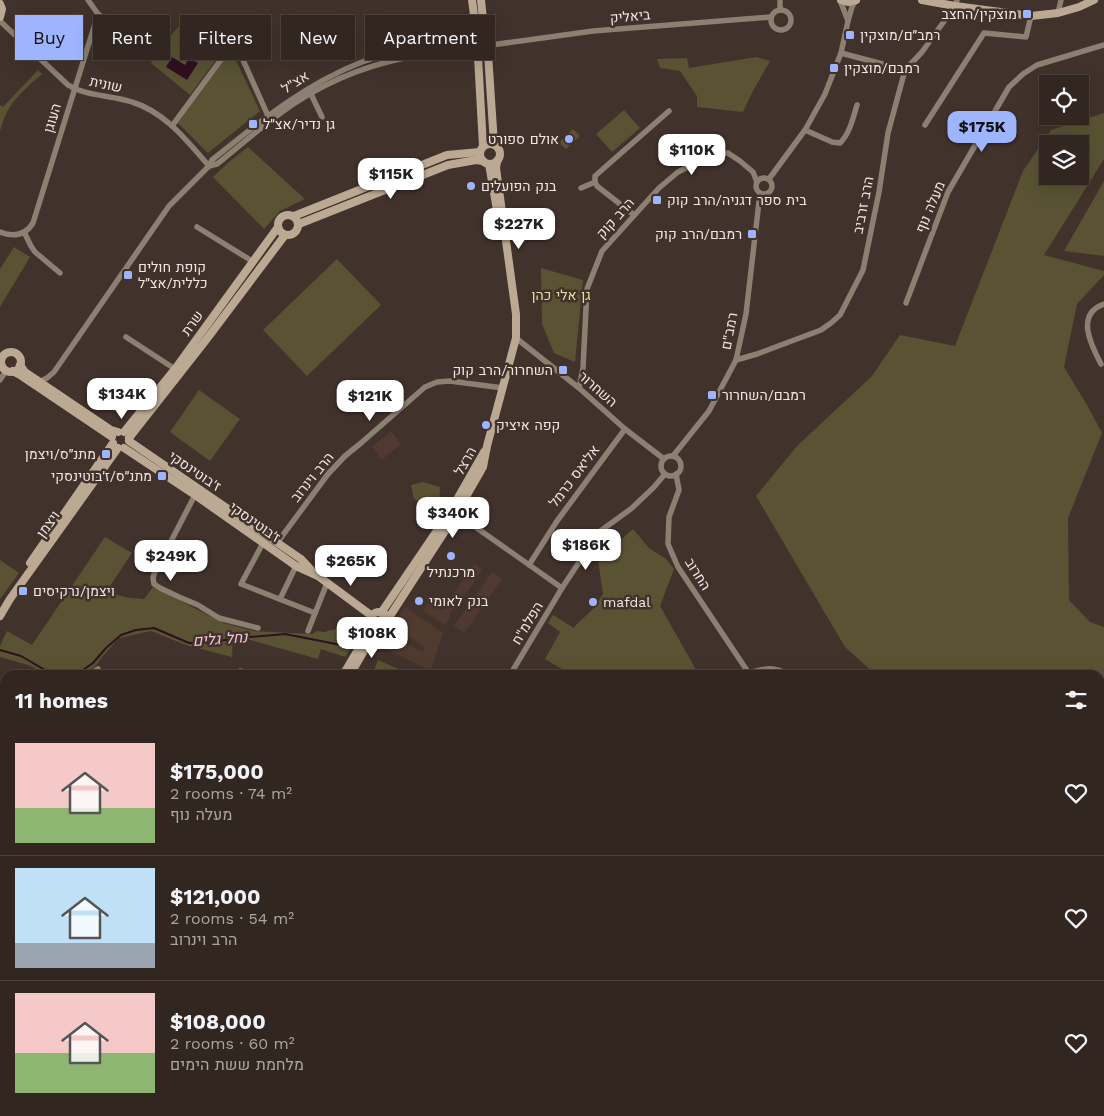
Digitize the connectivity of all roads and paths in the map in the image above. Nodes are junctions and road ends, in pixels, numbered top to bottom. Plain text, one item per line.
1 (88, 0) edge
2 (472, 0) edge
3 (481, 0) edge
4 (780, 0) edge
5 (840, 0) edge
6 (856, 0) edge
7 (922, 0) edge
8 (1061, 0) edge
9 (1094, 0) edge
10 (1, 3) edge
11 (956, 3) edge
12 (780, 10) junction
13 (1058, 13) junction
14 (98, 14) joint
15 (473, 15) edge
16 (479, 15) edge
17 (1032, 16) junction
18 (0, 17) edge
19 (771, 17) junction
20 (0, 21) edge
21 (848, 21) junction
22 (495, 44) edge
23 (1104, 45) edge
24 (841, 53) junction
25 (221, 60) edge
26 (242, 60) edge
27 (370, 60) edge
28 (394, 60) edge
29 (478, 60) edge
30 (488, 60) edge
31 (905, 70) junction
32 (75, 89) junction
33 (311, 94) junction
34 (857, 104) dead end
35 (669, 111) dead end
36 (322, 117) dead end
37 (269, 118) junction
38 (925, 125) dead end
39 (172, 126) junction
40 (805, 130) junction
41 (494, 144) junction
42 (482, 149) junction
43 (490, 162) junction
44 (209, 166) junction
45 (769, 179) junction
46 (595, 182) junction
47 (757, 182) junction
48 (581, 188) dead end
49 (760, 193) junction
50 (634, 215) junction
51 (294, 216) junction
52 (299, 224) junction
53 (196, 227) dead end
54 (278, 227) junction
55 (27, 230) junction
56 (0, 232) edge
57 (285, 235) junction
58 (252, 262) junction
59 (60, 273) dead end
60 (906, 303) dead end
61 (1104, 304) edge
62 (126, 337) dead end
63 (516, 338) junction
64 (3, 353) edge
65 (736, 360) junction
66 (0, 362) edge
67 (1101, 364) dead end
68 (20, 365) junction
69 (175, 369) junction
70 (9, 371) junction
71 (54, 372) junction
72 (0, 380) edge
73 (39, 382) junction
74 (503, 388) junction
75 (579, 388) junction
76 (54, 391) junction
77 (625, 429) junction
78 (121, 440) junction
79 (673, 456) junction
80 (664, 459) junction
81 (665, 474) junction
82 (676, 474) junction
83 (195, 495) junction
84 (453, 512) junction
85 (276, 542) junction
86 (263, 543) junction
87 (528, 565) junction
88 (296, 566) junction
89 (318, 576) junction
90 (327, 583) junction
91 (562, 588) junction
92 (280, 599) junction
93 (0, 606) edge
94 (381, 612) junction
95 (315, 613) junction
96 (0, 616) edge
97 (372, 616) junction
98 (388, 619) junction
99 (372, 626) junction
100 (258, 628) dead end
101 (380, 630) junction
102 (308, 631) dead end
103 (346, 670) edge
104 (353, 670) edge
105 (513, 670) edge
106 (746, 670) edge
107 (759, 670) edge
108 (781, 670) edge

1 - 14 street
2 - 15 street
3 - 16 street
4 - 12 street
5 - 6 street
5 - 21 street
6 - 21 street, רמב"ם
7 - 11 street
8 - 13 street
9 - 13 street
10 - 18 street
11 - 17 street
11 - 31 street, הרב זרביב
12 - 19 street
12 - 19 street
13 - 17 street
14 - 32 street, העוגן
17 - 38 street
19 - 22 street, ביאליק
20 - 32 street, שונית
21 - 24 street, רמב"ם
23 - 60 street, מעלה נוף
24 - 31 street
24 - 40 street, רמב"ם
25 - 39 street
26 - 37 street
27 - 37 street, אצ"ל
28 - 33 street, אצ"ל
29 - 42 street
30 - 41 street
31 - 65 street, הרב זרביב
32 - 39 street, שונית
32 - 55 street, העוגן
33 - 36 street
33 - 37 street, אצ"ל
34 - 40 street
35 - 46 street
37 - 44 street, אצ"ל
39 - 44 street, שונית
40 - 45 street, רמב"ם
41 - 42 street
41 - 43 street
42 - 43 street
42 - 51 street
43 - 52 street
43 - 63 street, הרצל
44 - 71 street, אצ"ל
45 - 47 street
45 - 49 street, רמב"ם
46 - 48 street
46 - 50 street
47 - 49 street, רמב"ם
47 - 50 street, הרב קוק
49 - 65 street, רמב"ם
50 - 75 street, הרב קוק
51 - 52 street
51 - 54 street
52 - 57 street
53 - 58 street
54 - 57 street
54 - 58 street, שרת
55 - 56 street
55 - 59 street
57 - 78 street, שרת
58 - 69 street, שרת
61 - 67 street
62 - 69 street
63 - 74 street, הרצל
63 - 75 street, השחרור
64 - 66 street
64 - 68 street
65 - 79 street, רמב"ם
66 - 70 street
68 - 70 street
68 - 73 street, ז׳בוטינסקי
69 - 78 street, שרת
70 - 72 street
70 - 78 street, ז׳בוטינסקי
71 - 73 street, אצ"ל
71 - 76 street
73 - 76 street, ז׳בוטינסקי
74 - 84 street, הרצל
74 - 85 street, הרב וינרוב
75 - 77 street, השחרור
76 - 78 street, ז׳בוטינסקי
77 - 80 street, השחרור
77 - 87 street, אליאס כרמל
78 - 83 street, ז׳בוטינסקי
78 - 85 street, ז'בוטינסקי
78 - 93 street, ויצמן
78 - 96 street, ויצמן
79 - 80 street
79 - 82 street
80 - 81 street
81 - 82 street
81 - 91 street, הפלמ"ח
82 - 106 street, החרוב
83 - 86 street, ז׳בוטינסקי
83 - 100 street
84 - 87 street
84 - 94 street, הרצל
84 - 98 street, הרצל
85 - 89 street, ז'בוטינסקי
86 - 88 street, ז׳בוטינסקי
86 - 92 street
87 - 91 street
88 - 89 street, ז׳בוטינסקי
88 - 92 street
89 - 90 street, ז׳בוטינסקי
90 - 95 street
90 - 97 street, ז׳בוטינסקי
91 - 105 street, הפלמ"ח
92 - 95 street
94 - 97 street
94 - 98 street
95 - 102 street
97 - 99 street
98 - 101 street
99 - 101 street
99 - 103 street
101 - 104 street
107 - 108 street

